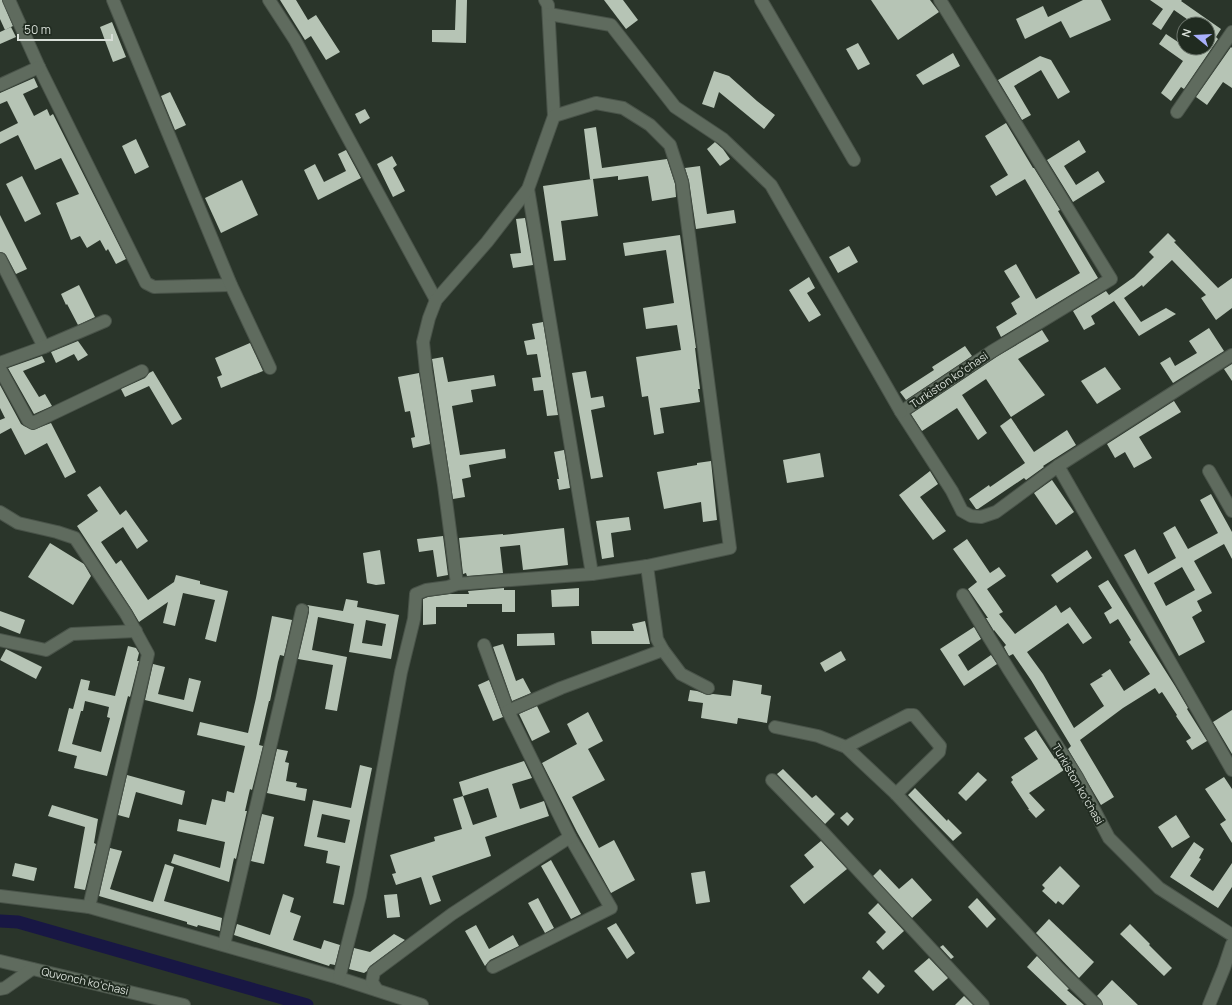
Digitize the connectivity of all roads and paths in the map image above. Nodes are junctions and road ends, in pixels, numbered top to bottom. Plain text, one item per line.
1 (9, 0) edge
2 (113, 0) edge
3 (269, 0) edge
4 (546, 0) edge
5 (761, 0) edge
6 (940, 0) edge
7 (549, 14) junction
8 (1232, 32) edge
9 (39, 67) junction
10 (0, 85) edge
11 (1177, 112) dead end
12 (554, 116) junction
13 (854, 160) dead end
14 (528, 189) junction
15 (0, 259) edge
16 (231, 285) junction
17 (436, 300) junction
18 (105, 321) dead end
19 (44, 346) junction
20 (1232, 355) edge
21 (0, 363) edge
22 (270, 368) dead end
23 (0, 370) edge
24 (142, 371) dead end
25 (901, 412) junction
26 (1058, 466) junction
27 (1209, 471) dead end
28 (1232, 511) edge
29 (0, 512) edge
30 (647, 566) junction
31 (592, 574) junction
32 (457, 584) junction
33 (963, 595) dead end
34 (302, 610) dead end
35 (136, 631) junction
36 (0, 640) edge
37 (484, 645) dead end
38 (663, 650) junction
39 (708, 688) dead end
40 (508, 711) junction
41 (775, 727) dead end
42 (846, 747) junction
43 (1232, 770) edge
44 (772, 780) dead end
45 (896, 794) junction
46 (570, 837) junction
47 (0, 896) edge
48 (89, 907) junction
49 (1232, 935) edge
50 (1232, 944) edge
51 (224, 945) junction
52 (0, 961) edge
53 (493, 967) dead end
54 (32, 969) junction
55 (339, 978) junction
56 (0, 989) edge
57 (377, 990) junction
58 (184, 1005) edge
59 (422, 1005) edge
60 (983, 1005) edge
61 (1096, 1005) edge
62 (1208, 1005) edge

1 - 9 street
2 - 16 street
3 - 17 street
4 - 7 street
5 - 13 street
6 - 25 street, Turkiston koʻchasi
7 - 12 street
7 - 25 street
8 - 11 street
9 - 10 street
9 - 16 street
12 - 14 street
12 - 30 street
14 - 17 street
14 - 31 street
15 - 19 street
16 - 22 street
17 - 32 street
18 - 19 street
19 - 21 street
20 - 26 street, Turkiston koʻchasi
23 - 24 street
25 - 26 street, Turkiston koʻchasi
26 - 43 street
27 - 28 street
29 - 35 street
30 - 31 street
30 - 38 street
31 - 32 street
32 - 55 street
33 - 49 street, Turkiston koʻchasi
34 - 51 street
35 - 36 street
35 - 48 street
37 - 40 street
38 - 39 street
38 - 40 street
40 - 46 street
41 - 42 street
42 - 45 street
42 - 45 street
44 - 60 street
45 - 61 street
46 - 53 street
46 - 57 street
47 - 48 street
48 - 51 street
50 - 62 street
51 - 55 street
52 - 54 street, Quvonch koʻchasi
54 - 56 street, Quvonch koʻchasi
54 - 58 street, Quvonch koʻchasi
55 - 57 street
57 - 59 street

